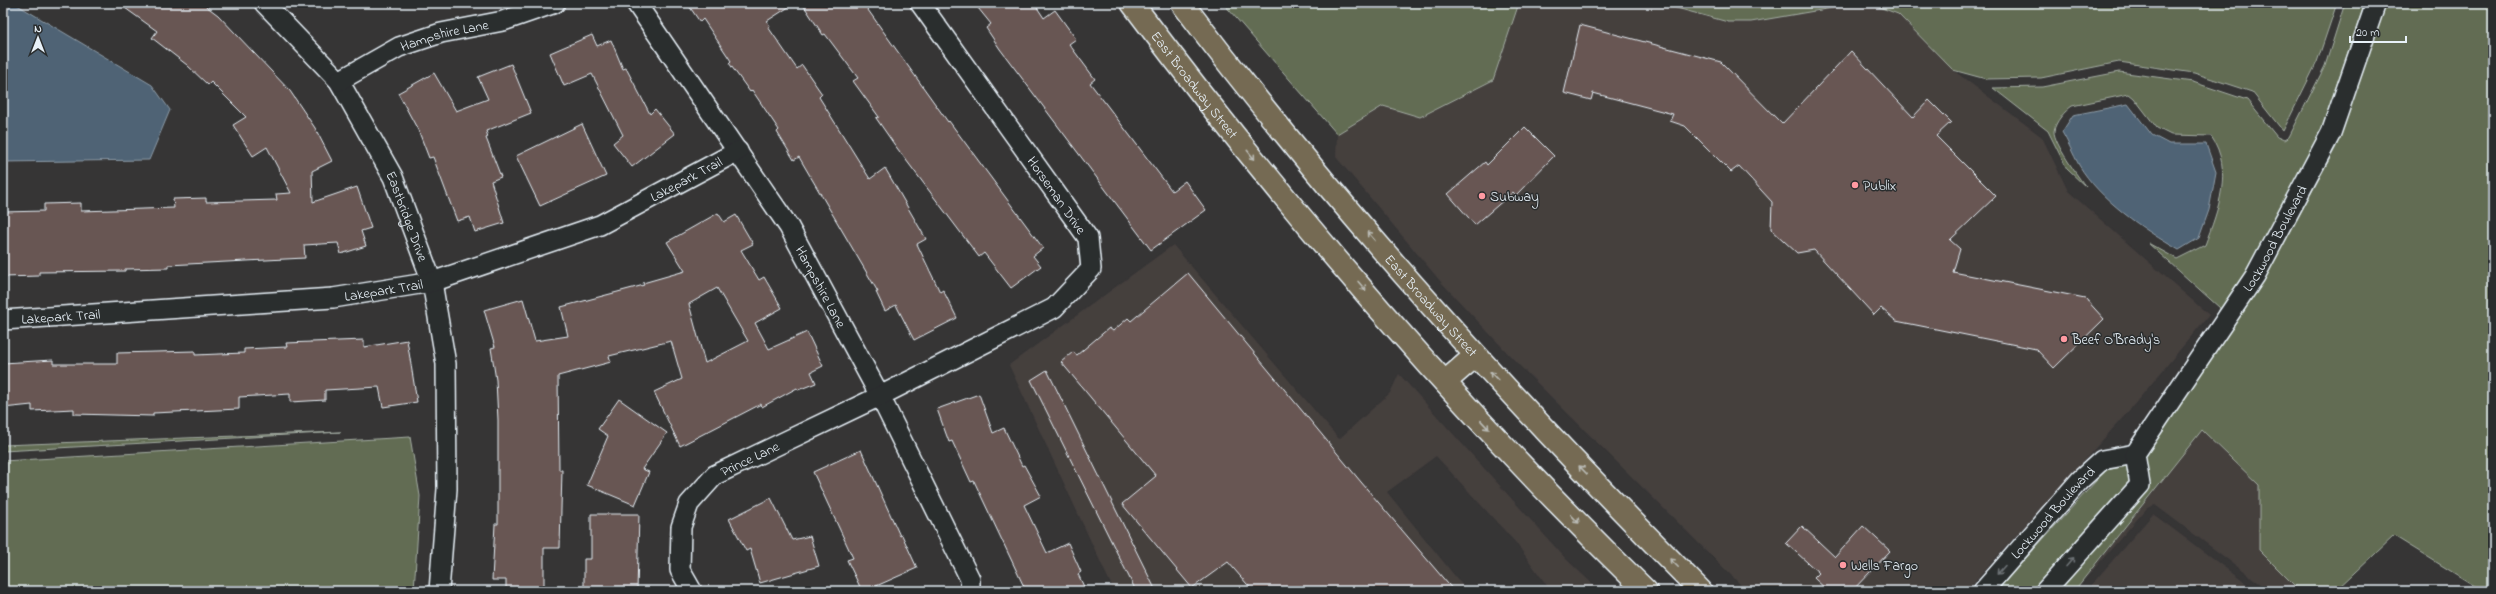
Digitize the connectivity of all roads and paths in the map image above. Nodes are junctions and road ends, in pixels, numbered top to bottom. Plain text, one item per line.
1 (264, 3) edge
2 (555, 3) edge
3 (636, 3) edge
4 (920, 3) edge
5 (1132, 3) edge
6 (1182, 3) edge
7 (2376, 3) edge
8 (340, 81) junction
9 (738, 151) junction
10 (432, 282) junction
11 (3, 320) edge
12 (1475, 356) junction
13 (1445, 382) junction
14 (880, 396) junction
15 (2135, 454) junction
16 (439, 591) edge
17 (692, 591) edge
18 (970, 591) edge
19 (1646, 591) edge
20 (1701, 591) edge
21 (1983, 591) edge
22 (2045, 591) edge

1 - 8 street, Eastbridge Drive
2 - 8 street, Hampshire Lane
3 - 9 street, Hampshire Lane
4 - 14 street, Horseman Drive
5 -> 13 main road, East Broadway Street
12 -> 6 main road, East Broadway Street
7 - 15 street, Lockwood Boulevard
8 - 10 street, Eastbridge Drive
9 - 10 street, Lakepark Trail
9 - 14 street, Hampshire Lane
10 - 11 street, Lakepark Trail
10 - 16 street, Eastbridge Drive
12 - 13 main road
20 -> 12 main road, East Broadway Street
13 -> 19 main road, East Broadway Street
14 - 17 street, Prince Lane
14 - 18 street, Hampshire Lane
15 -> 21 street, Lockwood Boulevard
22 -> 15 street

